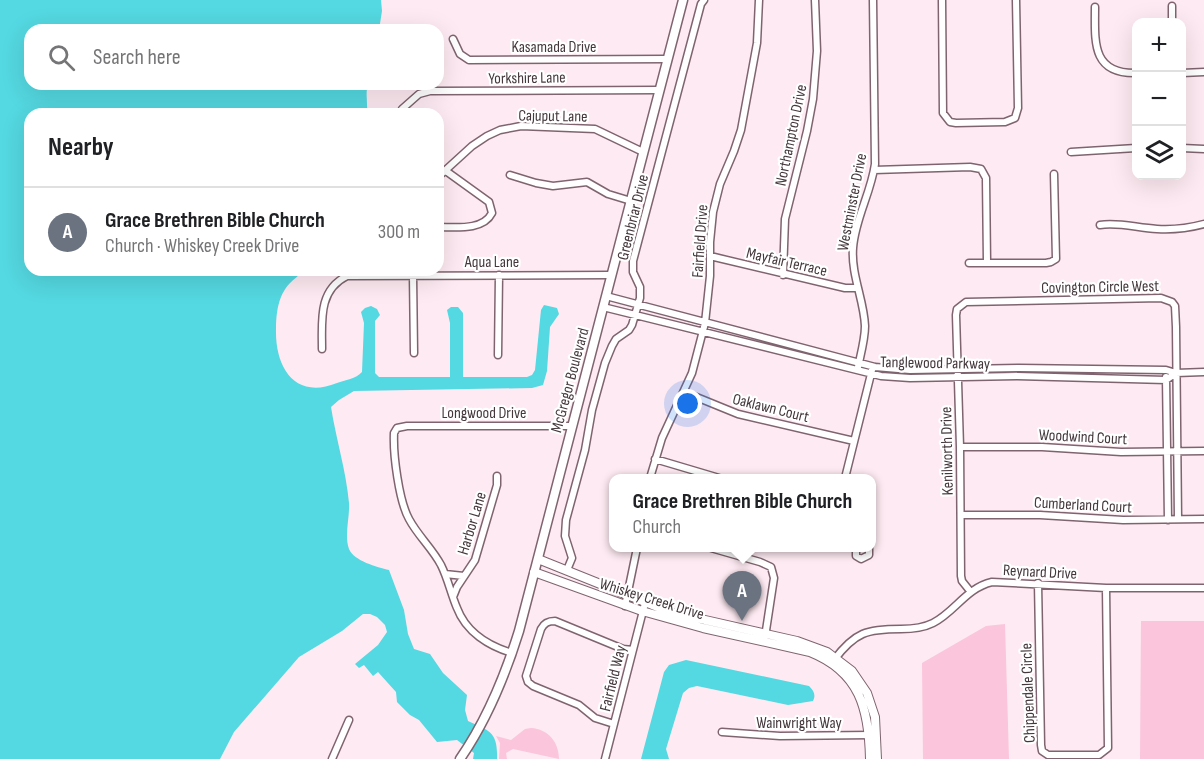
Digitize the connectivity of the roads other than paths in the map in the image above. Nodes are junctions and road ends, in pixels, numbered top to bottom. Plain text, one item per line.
1 (682, 0) edge
2 (704, 0) edge
3 (759, 0) edge
4 (815, 0) edge
5 (873, 0) edge
6 (942, 0) edge
7 (1016, 0) edge
8 (1172, 6) dead end
9 (1095, 7) dead end
10 (1172, 18) edge
11 (453, 39) dead end
12 (667, 59) junction
13 (1132, 72) edge
14 (1204, 72) edge
15 (1186, 73) edge
16 (430, 90) edge
17 (444, 90) edge
18 (659, 90) junction
19 (403, 108) edge
20 (1132, 148) edge
21 (1186, 148) edge
22 (1204, 149) edge
23 (643, 152) junction
24 (1071, 152) dead end
25 (874, 170) junction
26 (446, 171) joint
27 (1054, 174) dead end
28 (510, 175) dead end
29 (631, 201) junction
30 (1204, 224) edge
31 (1100, 225) dead end
32 (444, 227) edge
33 (710, 256) junction
34 (987, 262) junction
35 (969, 263) dead end
36 (783, 274) junction
37 (444, 275) edge
38 (500, 275) junction
39 (611, 275) junction
40 (351, 276) edge
41 (413, 276) edge
42 (858, 288) junction
43 (606, 296) junction
44 (638, 305) junction
45 (603, 307) junction
46 (958, 308) joint
47 (636, 314) junction
48 (705, 323) junction
49 (703, 331) junction
50 (322, 349) dead end
51 (414, 353) dead end
52 (498, 355) dead end
53 (858, 367) junction
54 (1028, 368) junction
55 (957, 369) junction
56 (872, 370) junction
57 (1097, 370) junction
58 (1166, 370) junction
59 (1204, 372) edge
60 (1176, 373) junction
61 (1028, 376) junction
62 (957, 377) junction
63 (1097, 379) junction
64 (1166, 380) junction
65 (684, 392) junction
66 (572, 426) junction
67 (854, 441) junction
68 (960, 447) junction
69 (1167, 451) junction
70 (1204, 451) edge
71 (1177, 452) junction
72 (655, 459) junction
73 (651, 474) edge
74 (705, 474) edge
75 (846, 474) edge
76 (497, 476) dead end
77 (961, 515) junction
78 (1178, 519) junction
79 (1204, 519) edge
80 (1168, 520) junction
81 (636, 552) edge
82 (724, 552) edge
83 (856, 552) edge
84 (869, 552) edge
85 (538, 559) junction
86 (567, 570) junction
87 (534, 572) junction
88 (445, 574) junction
89 (465, 576) junction
90 (1038, 583) junction
91 (1106, 588) junction
92 (1204, 588) edge
93 (970, 591) junction
94 (628, 596) junction
95 (453, 597) junction
96 (626, 606) junction
97 (644, 607) junction
98 (765, 638) junction
99 (633, 650) junction
100 (512, 654) junction
101 (834, 660) junction
102 (349, 720) dead end
103 (614, 724) junction
104 (722, 732) dead end
105 (873, 735) junction
106 (462, 756) edge
107 (332, 759) edge
108 (605, 759) edge
109 (870, 759) edge
110 (877, 759) edge

1 - 12 main road, McGregor Boulevard
2 - 44 street, Greenbriar Drive
3 - 33 street, Fairfield Drive
4 - 36 street, Northampton Drive
5 - 25 street, Westminster Drive
6 - 7 street
8 - 10 street
9 - 13 street
11 - 12 street, Kasamada Drive
12 - 18 main road, McGregor Boulevard
14 - 15 street
16 - 19 street, Yorkshire Lane
17 - 18 street, Yorkshire Lane
18 - 23 main road, McGregor Boulevard
20 - 24 street
21 - 22 street
23 - 26 street, Cajuput Lane
23 - 29 main road, McGregor Boulevard
25 - 34 street
25 - 42 street, Westminster Drive
26 - 32 street
27 - 34 street
28 - 29 street
29 - 39 main road, McGregor Boulevard
30 - 31 street
33 - 36 street, Mayfair Terrace
33 - 48 street, Fairfield Drive
34 - 35 street
36 - 42 street, Mayfair Terrace
37 - 38 street, Aqua Lane
38 - 39 street, Aqua Lane
38 - 52 street
39 - 43 main road, McGregor Boulevard
40 - 50 street, Aqua Lane
41 - 51 street
42 - 53 street, Westminster Drive
43 - 44 street, Tanglewood Parkway
43 - 45 main road, McGregor Boulevard
44 - 47 street, Greenbriar Drive
44 - 48 street, Tanglewood Parkway
45 - 47 street, Tanglewood Parkway
45 - 66 main road, McGregor Boulevard
46 - 55 street, Kenilworth Drive
46 - 60 street, Covington Circle West
47 - 49 street, Tanglewood Parkway
47 - 86 street, Greenbriar Drive
48 - 49 street, Fairfield Drive
48 - 53 street, Tanglewood Parkway
49 - 53 street, Tanglewood Parkway
49 - 65 street, Fairfield Drive
53 - 56 street, Tanglewood Parkway
54 - 55 street, Tanglewood Parkway
54 - 57 street, Tanglewood Parkway
54 - 61 street
55 - 56 street, Tanglewood Parkway
55 - 62 street, Kenilworth Drive
56 - 62 street, Tanglewood Parkway
56 - 67 street
57 - 58 street, Tanglewood Parkway
57 - 63 street
58 - 60 street, Tanglewood Parkway
58 - 64 street
59 - 60 street
60 - 64 street
60 - 71 street
61 - 62 street, Tanglewood Parkway
61 - 63 street, Tanglewood Parkway
62 - 68 street, Kenilworth Drive
63 - 64 street, Tanglewood Parkway
64 - 69 street
65 - 67 street, Oaklawn Court
65 - 72 street, Fairfield Drive
66 - 85 main road, McGregor Boulevard
66 - 88 street, Longwood Drive
67 - 75 street
68 - 69 street, Woodwind Court
68 - 77 street, Kenilworth Drive
69 - 71 street, Woodwind Court
69 - 80 street
70 - 71 street, Woodwind Court
71 - 78 street
72 - 73 street, Fairfield Drive
72 - 74 street
76 - 89 street, Harbor Lane
77 - 80 street, Cumberland Court
77 - 93 street, Kenilworth Drive
78 - 79 street, Cumberland Court
78 - 80 street, Cumberland Court
81 - 94 street
82 - 98 street
83 - 84 street
85 - 86 street, Whiskey Creek Drive
85 - 87 main road, McGregor Boulevard
86 - 94 street, Whiskey Creek Drive
87 - 96 street, Whiskey Creek Drive
87 - 100 main road, McGregor Boulevard
88 - 89 street, Harbor Lane
88 - 95 street
89 - 95 street, Harbor Lane
90 - 91 street, Reynard Drive
90 - 91 street, Chippendale Circle
90 - 93 street, Reynard Drive
91 - 92 street, Reynard Drive
93 - 101 street, Reynard Drive
94 - 96 street
94 - 97 street, Whiskey Creek Drive
95 - 100 street
96 - 97 street, Whiskey Creek Drive
97 - 98 street, Whiskey Creek Drive
97 - 99 street, Fairfield Way
98 - 101 street, Whiskey Creek Drive
99 - 103 street, Fairfield Way
99 - 103 street
100 - 106 main road, McGregor Boulevard
101 - 105 street, Whiskey Creek Drive
102 - 107 street
103 - 108 street, Fairfield Way
104 - 105 street, Wainwright Way
105 - 109 street, Whiskey Creek Drive
105 - 110 street, Whiskey Creek Drive

